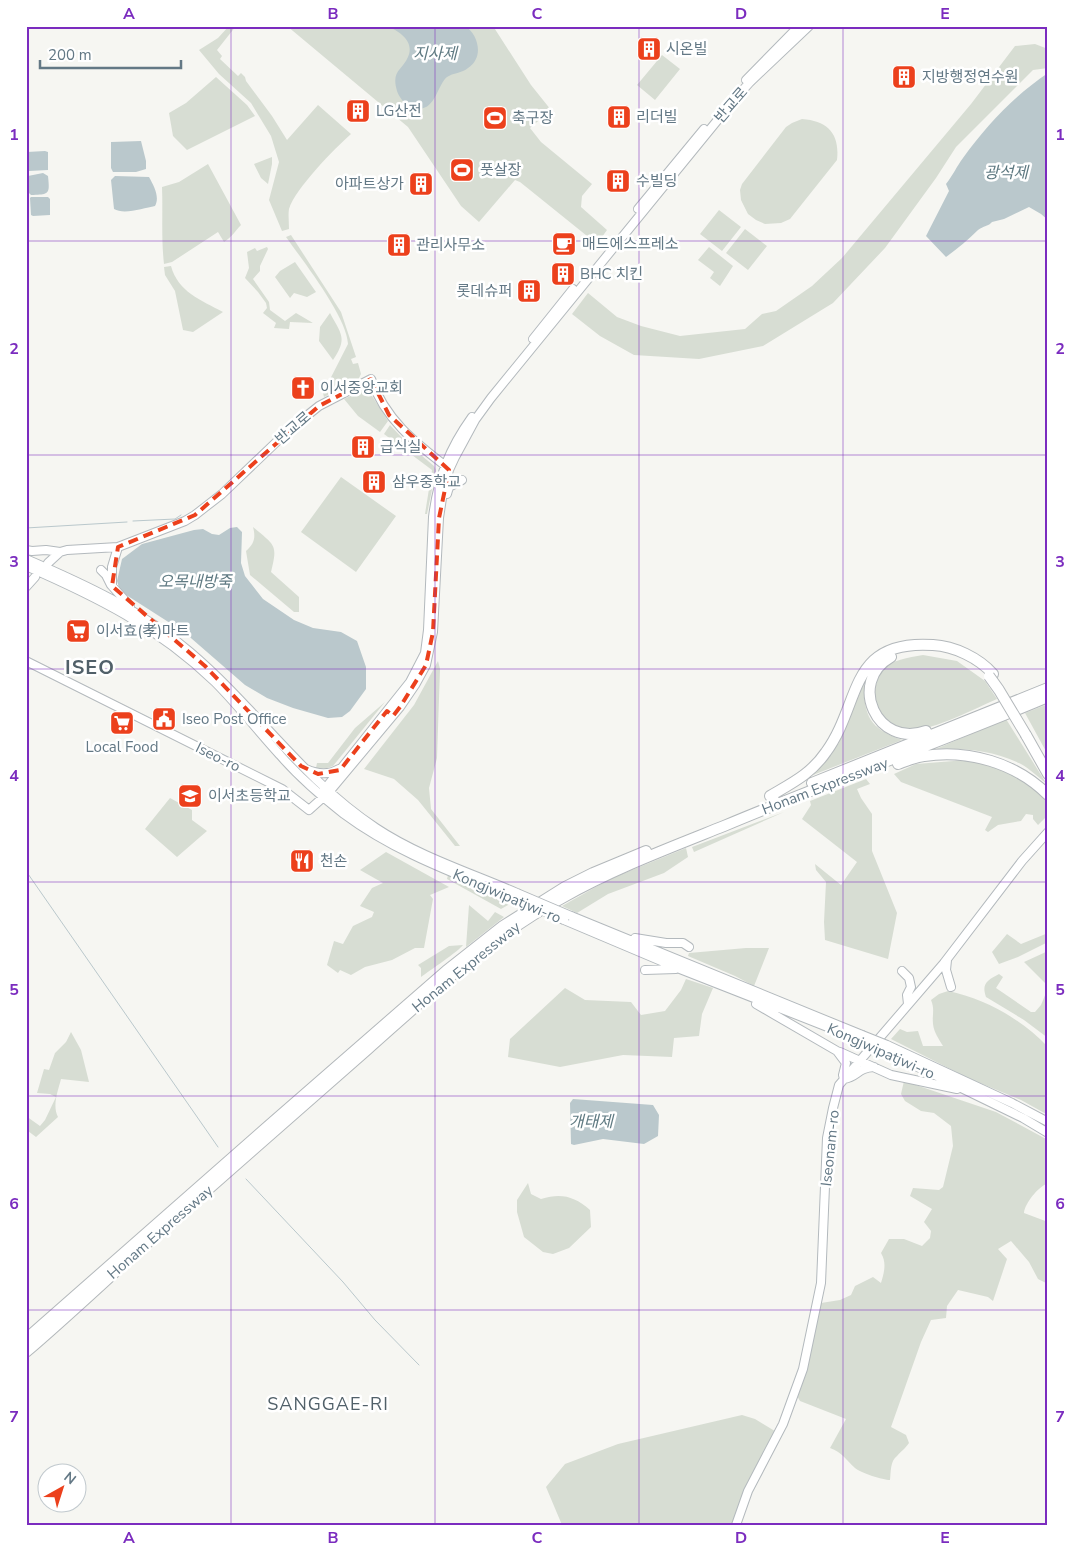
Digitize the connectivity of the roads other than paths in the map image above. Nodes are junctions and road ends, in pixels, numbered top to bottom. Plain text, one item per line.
1 (800, 26) edge
2 (810, 26) edge
3 (658, 189) junction
4 (447, 468) junction
5 (462, 480) dead end
6 (442, 498) junction
7 (118, 547) junction
8 (26, 550) edge
9 (60, 552) junction
10 (26, 559) edge
11 (48, 563) dead end
12 (26, 566) edge
13 (101, 570) dead end
14 (36, 577) dead end
15 (112, 586) junction
16 (26, 587) edge
17 (132, 610) junction
18 (26, 661) edge
19 (991, 675) junction
20 (1048, 688) edge
21 (1048, 697) edge
22 (390, 714) junction
23 (955, 726) junction
24 (1028, 734) junction
25 (888, 762) junction
26 (1048, 764) edge
27 (301, 766) junction
28 (340, 770) junction
29 (1048, 774) edge
30 (338, 781) junction
31 (325, 793) junction
32 (1048, 795) edge
33 (774, 800) junction
34 (369, 823) junction
35 (1048, 832) edge
36 (515, 895) junction
37 (568, 918) junction
38 (628, 939) junction
39 (689, 947) dead end
40 (947, 960) junction
41 (680, 969) junction
42 (645, 970) dead end
43 (902, 971) dead end
44 (951, 987) dead end
45 (747, 996) junction
46 (908, 1004) junction
47 (860, 1037) junction
48 (885, 1048) junction
49 (837, 1051) junction
50 (859, 1061) junction
51 (874, 1068) junction
52 (844, 1079) junction
53 (971, 1092) junction
54 (1048, 1122) edge
55 (1048, 1133) edge
56 (26, 1339) edge
57 (26, 1352) edge
58 (736, 1525) edge

1 - 3 main road, 반교로
2 - 3 main road, 반교로
3 - 4 main road
4 - 6 main road
4 - 7 main road, 반교로
4 - 22 main road
5 - 6 main road
6 - 22 main road
7 - 9 main road, 반교로
7 - 15 main road
8 - 9 main road, 반교로
9 - 11 main road
10 - 17 main road, Kongjwipatjwi-ro
12 - 31 main road, Kongjwipatjwi-ro
13 - 15 main road
14 - 16 main road
15 - 17 main road
17 - 27 main road, Kongjwipatjwi-ro
18 - 31 main road, Iseo-ro
19 - 23 highway
19 - 24 highway, bridge
19 - 33 highway
20 - 23 highway, Honam Expressway
21 - 25 highway, Honam Expressway
22 - 28 main road
22 - 30 main road
23 - 33 highway, Honam Expressway
24 - 26 highway
24 - 29 highway
25 - 32 highway
25 - 57 highway, Honam Expressway
27 - 28 main road
27 - 31 main road, Kongjwipatjwi-ro
28 - 31 main road
30 - 31 main road
30 - 34 main road
31 - 34 main road, Kongjwipatjwi-ro
31 - 36 main road, Kongjwipatjwi-ro
33 - 56 highway, Honam Expressway
34 - 36 main road, Kongjwipatjwi-ro
35 - 40 main road, Iseonam-ro
36 - 37 main road, Kongjwipatjwi-ro, bridge
37 - 38 main road, Kongjwipatjwi-ro
37 - 41 main road, Kongjwipatjwi-ro
38 - 39 main road
38 - 47 main road, Kongjwipatjwi-ro
40 - 44 main road
40 - 46 main road, Iseonam-ro
41 - 42 main road
41 - 45 main road, Kongjwipatjwi-ro
43 - 46 main road
45 - 47 main road, Kongjwipatjwi-ro
45 - 49 main road
46 - 50 main road, Iseonam-ro
47 - 48 main road, Kongjwipatjwi-ro, bridge
48 - 53 main road, Kongjwipatjwi-ro
48 - 54 main road, Kongjwipatjwi-ro
49 - 50 main road
49 - 52 main road
50 - 51 main road
50 - 52 main road, Iseonam-ro
51 - 52 main road
51 - 53 main road
52 - 58 main road, Iseonam-ro
53 - 55 main road, Kongjwipatjwi-ro

